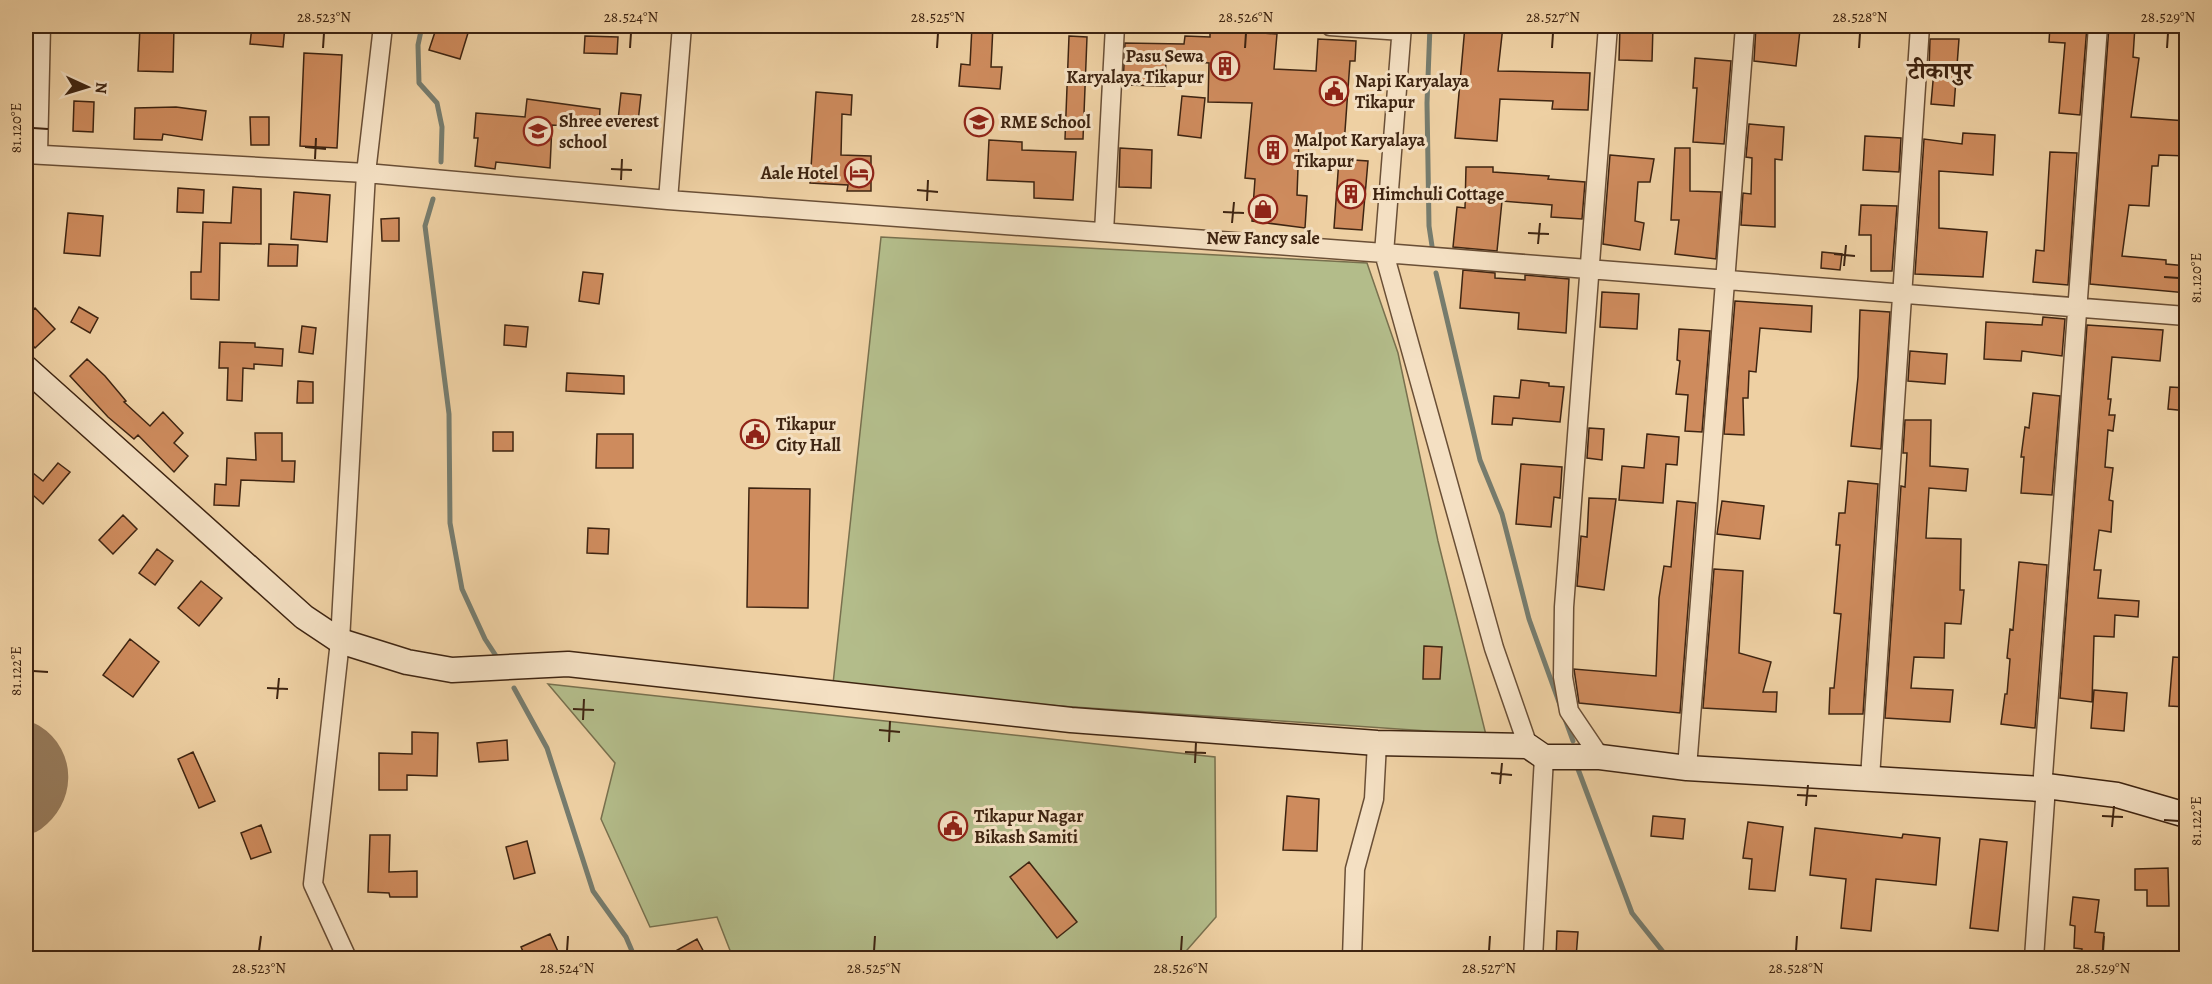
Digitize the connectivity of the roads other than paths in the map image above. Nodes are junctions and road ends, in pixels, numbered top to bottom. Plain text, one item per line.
1 (41, 26) edge
2 (383, 26) edge
3 (682, 26) edge
4 (1115, 26) edge
5 (1330, 26) edge
6 (1608, 26) edge
7 (1745, 26) edge
8 (1920, 26) edge
9 (2098, 26) edge
10 (1402, 28) edge
11 (32, 154) edge
12 (366, 172) junction
13 (668, 200) junction
14 (1104, 232) junction
15 (1384, 253) junction
16 (1590, 269) junction
17 (1725, 281) junction
18 (1903, 294) junction
19 (2079, 308) junction
20 (2187, 316) edge
21 (26, 368) edge
22 (340, 641) junction
23 (1377, 743) junction
24 (1536, 751) junction
25 (1600, 757) junction
26 (1687, 768) junction
27 (1870, 778) junction
28 (2044, 788) junction
29 (2187, 815) edge
30 (347, 958) edge
31 (1352, 958) edge
32 (1533, 958) edge
33 (2034, 958) edge

1 - 11 street
2 - 12 street
3 - 13 street
4 - 14 street
5 - 10 street
6 - 16 street
7 - 17 street
8 - 18 street
9 - 19 street
10 - 15 street
11 - 12 street
12 - 13 street
12 - 22 street
13 - 14 street
14 - 15 street
15 - 16 street
15 - 24 street
16 - 17 street
16 - 25 street
17 - 18 street
17 - 26 street
18 - 19 street
18 - 27 street
19 - 20 street
19 - 28 street
21 - 22 street
22 - 23 street
22 - 30 street
23 - 24 street
23 - 31 street
24 - 25 street
24 - 32 street
25 - 26 street
26 - 27 street
27 - 28 street
28 - 29 street
28 - 33 street

